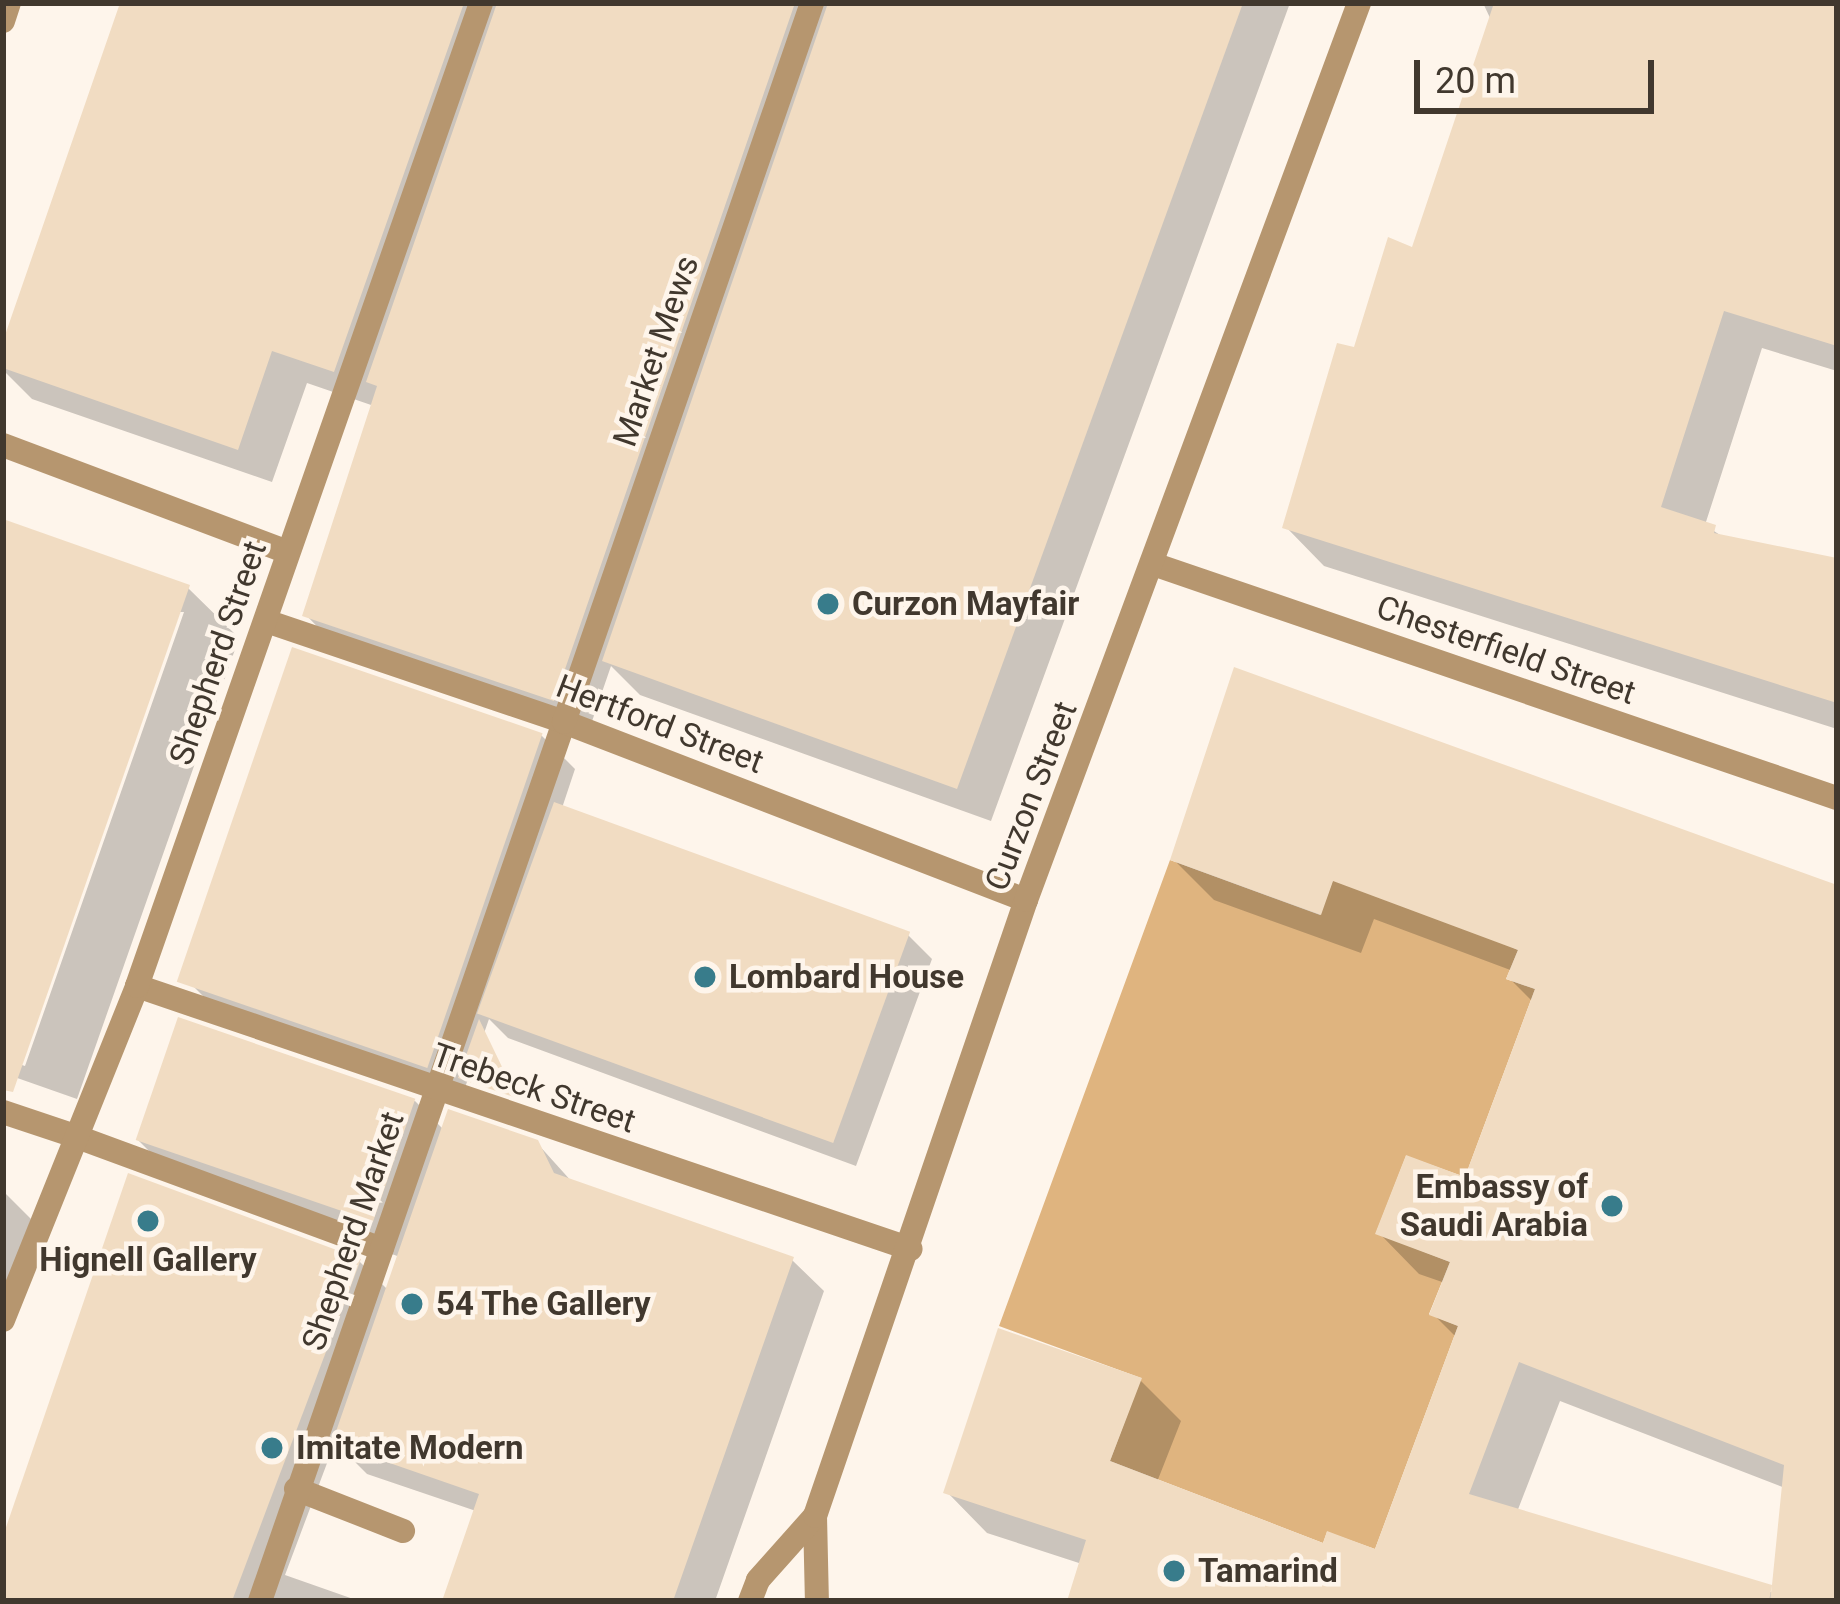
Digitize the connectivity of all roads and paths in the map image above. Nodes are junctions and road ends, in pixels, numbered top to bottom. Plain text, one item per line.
1 (9, 3) edge
2 (481, 3) edge
3 (812, 3) edge
4 (1359, 3) edge
5 (3, 21) edge
6 (3, 445) edge
7 (288, 552) junction
8 (1153, 564) junction
9 (266, 620) junction
10 (564, 722) junction
11 (1837, 798) edge
12 (1026, 900) junction
13 (137, 986) junction
14 (437, 1090) junction
15 (3, 1112) edge
16 (72, 1135) junction
17 (382, 1249) junction
18 (911, 1249) junction
19 (3, 1320) edge
20 (296, 1490) junction
21 (815, 1516) junction
22 (403, 1531) dead end
23 (260, 1601) edge
24 (750, 1601) edge
25 (818, 1601) edge

1 - 5 street
2 - 7 street, Shepherd Street
3 - 10 street, Market Mews
4 - 8 street, Curzon Street
6 - 7 street
7 - 9 street, Shepherd Street
8 - 11 street, Chesterfield Street
8 - 12 street, Curzon Street
9 - 10 street, Hertford Street
9 - 13 street, Shepherd Street
10 - 12 street, Hertford Street
10 - 14 street, Shepherd Market
12 - 18 street, Curzon Street
13 - 14 street, Trebeck Street
13 - 16 street, Shepherd Street
14 - 17 street, Shepherd Market
14 - 18 street, Trebeck Street
15 - 16 street
16 - 17 street
16 - 19 street, Shepherd Street
17 - 20 street, Shepherd Market
18 - 21 street, Curzon Street
20 - 22 street
20 - 23 street, Shepherd Market
21 - 24 street, Curzon Street
21 - 25 street

